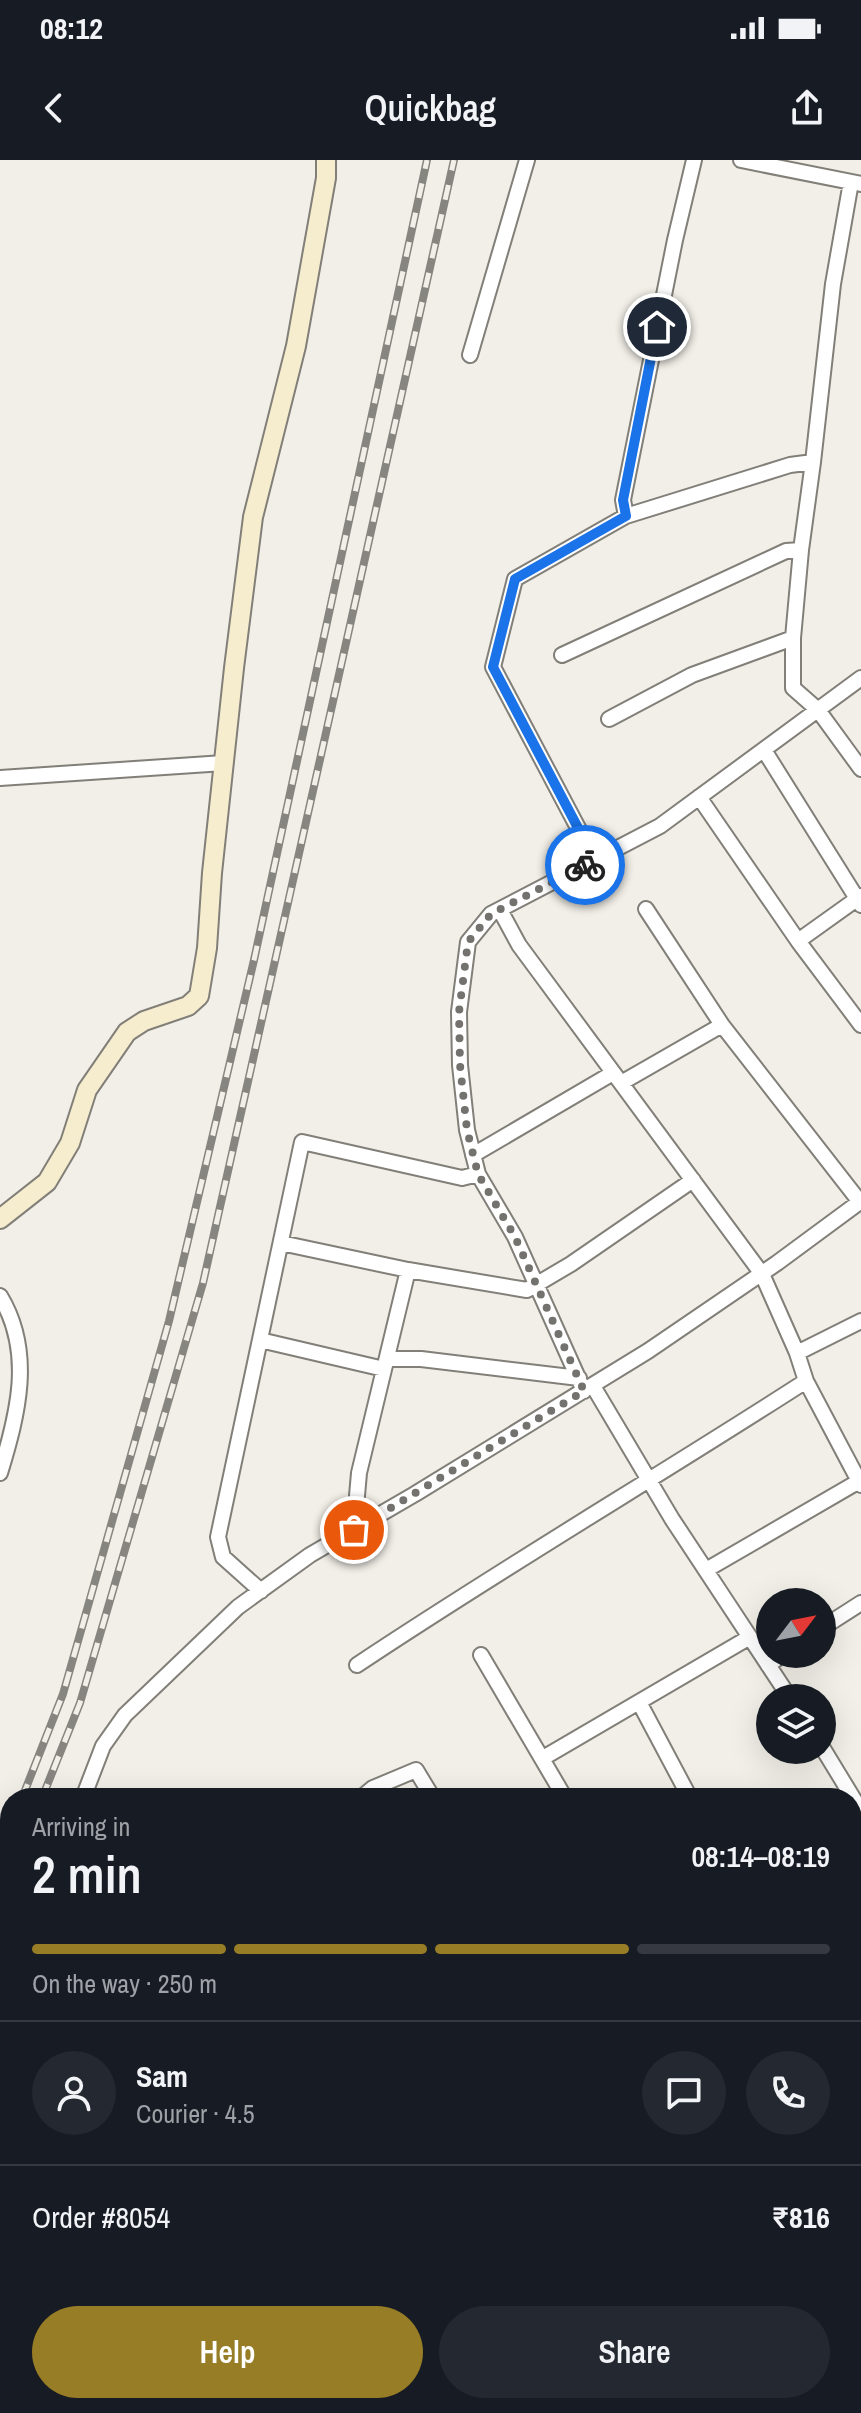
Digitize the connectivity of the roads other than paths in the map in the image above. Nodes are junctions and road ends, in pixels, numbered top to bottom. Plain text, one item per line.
1 (326, 160) edge
2 (527, 160) edge
3 (694, 160) edge
4 (741, 160) edge
5 (856, 183) edge
6 (470, 355) dead end
7 (813, 462) junction
8 (626, 516) junction
9 (801, 550) junction
10 (793, 638) junction
11 (562, 655) dead end
12 (861, 678) edge
13 (818, 710) junction
14 (609, 719) dead end
15 (764, 750) junction
16 (224, 763) junction
17 (861, 769) edge
18 (0, 778) edge
19 (699, 797) junction
20 (595, 860) junction
21 (860, 900) edge
22 (646, 909) dead end
23 (500, 910) junction
24 (798, 941) junction
25 (722, 1025) junction
26 (861, 1025) edge
27 (617, 1078) junction
28 (473, 1155) junction
29 (478, 1174) junction
30 (693, 1180) junction
31 (860, 1202) edge
32 (0, 1219) edge
33 (281, 1243) junction
34 (408, 1270) junction
35 (762, 1274) junction
36 (537, 1284) junction
37 (0, 1296) edge
38 (861, 1321) edge
39 (13, 1323) junction
40 (0, 1332) edge
41 (260, 1340) junction
42 (797, 1353) junction
43 (386, 1364) junction
44 (806, 1381) junction
45 (585, 1385) junction
46 (0, 1473) edge
47 (649, 1482) junction
48 (860, 1482) edge
49 (354, 1530) junction
50 (706, 1570) junction
51 (261, 1591) junction
52 (861, 1603) edge
53 (836, 1619) edge
54 (750, 1637) junction
55 (756, 1646) edge
56 (481, 1655) dead end
57 (357, 1665) dead end
58 (639, 1702) junction
59 (543, 1758) junction
60 (832, 1764) edge
61 (87, 1788) edge
62 (373, 1788) edge
63 (427, 1788) edge
64 (560, 1788) edge
65 (685, 1788) edge
66 (847, 1788) edge

1 - 16 street
2 - 6 street
3 - 8 street
4 - 5 street
5 - 7 street
7 - 8 street
7 - 9 street
8 - 20 street
9 - 10 street
9 - 11 street
10 - 13 street
10 - 14 street
12 - 13 street
13 - 15 street
13 - 17 street
15 - 19 street
15 - 21 street
16 - 18 street
16 - 32 street
19 - 20 street
19 - 24 street
20 - 23 street
21 - 24 street
22 - 25 street
23 - 27 street
23 - 28 street
24 - 26 street
25 - 27 street
25 - 31 street
27 - 28 street
27 - 30 street
28 - 29 street
29 - 33 street
29 - 36 street
30 - 35 street
30 - 36 street
31 - 35 street
33 - 34 street
33 - 41 street
34 - 36 street
34 - 43 street
35 - 42 street
35 - 45 street
36 - 45 street
37 - 39 street
38 - 42 street
39 - 40 street
39 - 46 street
41 - 43 street
41 - 51 street
42 - 44 street
43 - 45 street
43 - 49 street
44 - 47 street
44 - 48 street
45 - 47 street
45 - 49 street
47 - 50 street
47 - 57 street
48 - 50 street
49 - 51 street
50 - 54 street
51 - 61 street
52 - 53 street
54 - 55 street
54 - 58 street
56 - 59 street
58 - 59 street
58 - 65 street
59 - 64 street
60 - 66 street
62 - 63 street

